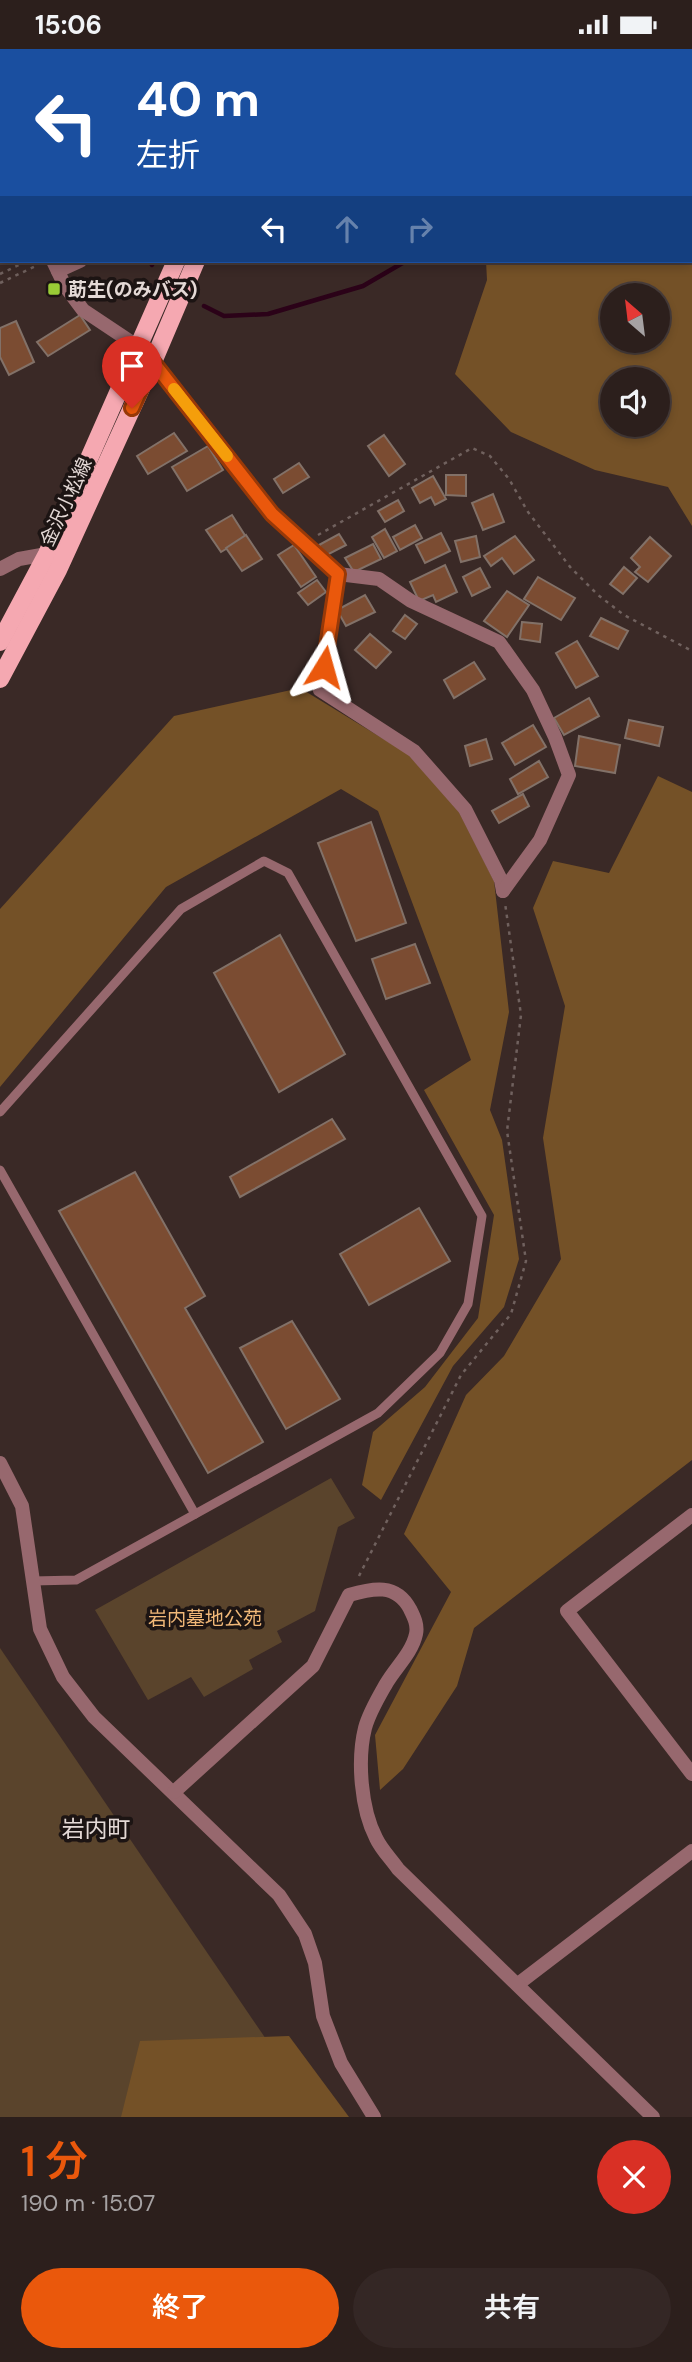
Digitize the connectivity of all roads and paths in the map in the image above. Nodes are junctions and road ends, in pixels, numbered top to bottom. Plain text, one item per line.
1 (23, 263) edge
2 (175, 263) edge
3 (195, 263) edge
4 (53, 264) edge
5 (0, 274) edge
6 (0, 283) edge
7 (137, 346) junction
8 (153, 362) junction
9 (305, 542) junction
10 (47, 554) junction
11 (0, 569) edge
12 (338, 574) junction
13 (0, 642) edge
14 (692, 651) edge
15 (0, 679) edge
16 (0, 1112) edge
17 (0, 1170) edge
18 (0, 1463) edge
19 (195, 1514) junction
20 (692, 1515) edge
21 (33, 1581) junction
22 (692, 1774) edge
23 (174, 1792) junction
24 (692, 1851) edge
25 (518, 1984) junction
26 (374, 2117) edge
27 (653, 2117) edge

1 - 5 path
2 - 7 main road, 金沢小松線
3 - 8 main road, 金沢小松線
4 - 6 path
4 - 7 street
7 - 8 street
7 - 10 main road, 金沢小松線
8 - 9 street
8 - 15 main road, 金沢小松線
9 - 12 street
9 - 14 path
10 - 11 street
10 - 13 main road, 金沢小松線
12 - 12 street
16 - 19 lane
17 - 19 lane
18 - 21 street
19 - 21 lane
20 - 22 street
21 - 23 street
23 - 25 street
23 - 26 street
24 - 25 street
25 - 27 street

